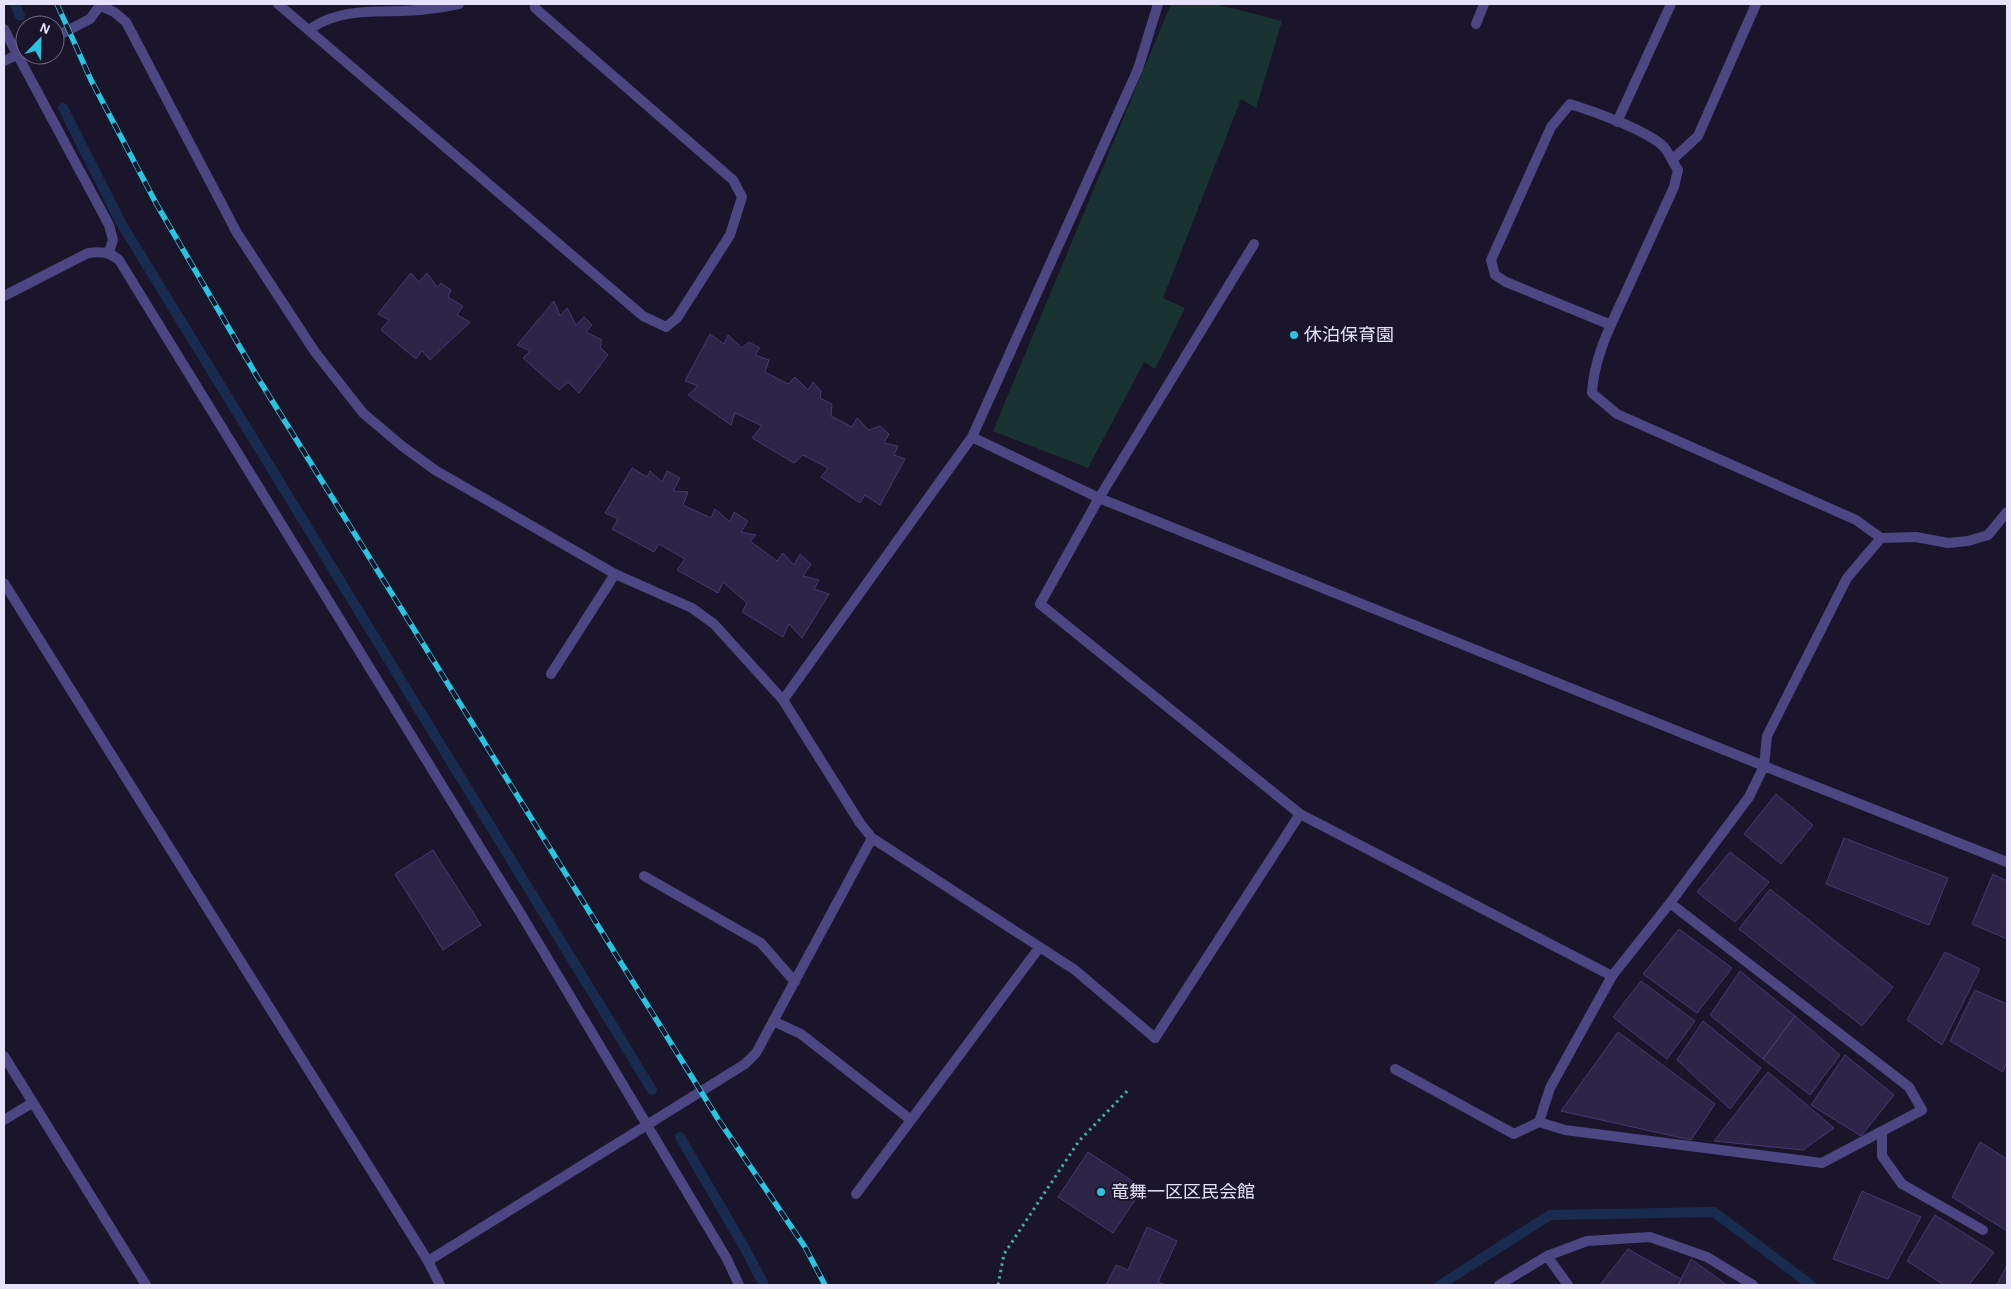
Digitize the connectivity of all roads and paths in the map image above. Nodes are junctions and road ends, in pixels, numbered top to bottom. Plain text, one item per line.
1 (278, 4) edge
2 (459, 4) edge
3 (534, 4) edge
4 (1158, 4) edge
5 (1484, 4) edge
6 (1671, 4) edge
7 (1756, 4) edge
8 (101, 5) edge
9 (1476, 24) dead end
10 (4, 29) edge
11 (310, 29) junction
12 (65, 32) edge
13 (15, 45) edge
14 (27, 65) edge
15 (1617, 122) junction
16 (1672, 160) junction
17 (1254, 244) dead end
18 (109, 252) junction
19 (4, 296) edge
20 (1611, 325) junction
21 (972, 437) junction
22 (1099, 498) junction
23 (2007, 512) edge
24 (1881, 538) junction
25 (615, 574) junction
26 (4, 583) edge
27 (551, 674) dead end
28 (783, 700) junction
29 (1764, 766) junction
30 (1300, 814) junction
31 (872, 838) junction
32 (2007, 862) edge
33 (644, 876) dead end
34 (1670, 904) junction
35 (1039, 948) junction
36 (1612, 976) junction
37 (795, 982) junction
38 (773, 1021) junction
39 (4, 1056) edge
40 (1395, 1069) dead end
41 (1130, 1089) dead end
42 (32, 1103) junction
43 (4, 1120) edge
44 (911, 1120) junction
45 (1539, 1122) junction
46 (645, 1125) junction
47 (1882, 1130) junction
48 (856, 1194) dead end
49 (1983, 1230) dead end
50 (1547, 1256) junction
51 (428, 1261) junction
52 (146, 1285) edge
53 (440, 1285) edge
54 (740, 1285) edge
55 (998, 1285) edge
56 (1499, 1285) edge
57 (1568, 1285) edge
58 (1753, 1285) edge

1 - 11 street
2 - 11 street
3 - 11 street
4 - 21 street
5 - 9 street
6 - 15 street
7 - 16 street
8 - 12 street
8 - 25 street
10 - 13 street
14 - 18 street
15 - 16 street
15 - 20 street
16 - 20 street
17 - 22 street
18 - 19 street
18 - 46 street
20 - 24 street
21 - 22 street
21 - 28 street
22 - 29 street
22 - 30 street
23 - 24 street
24 - 29 street
25 - 27 street
25 - 28 street
26 - 51 street
28 - 31 street
29 - 32 street
29 - 34 street
30 - 35 street
30 - 36 street
31 - 35 street
31 - 37 street
33 - 37 street
34 - 36 street
34 - 47 street
35 - 44 street
36 - 45 street
37 - 38 street
38 - 44 street
38 - 46 street
39 - 42 street
40 - 45 street
41 - 55 path
42 - 43 street
42 - 52 street
44 - 48 street
45 - 47 street
46 - 51 street
46 - 54 street
47 - 49 street
50 - 56 street
50 - 57 street
50 - 58 street
51 - 53 street

